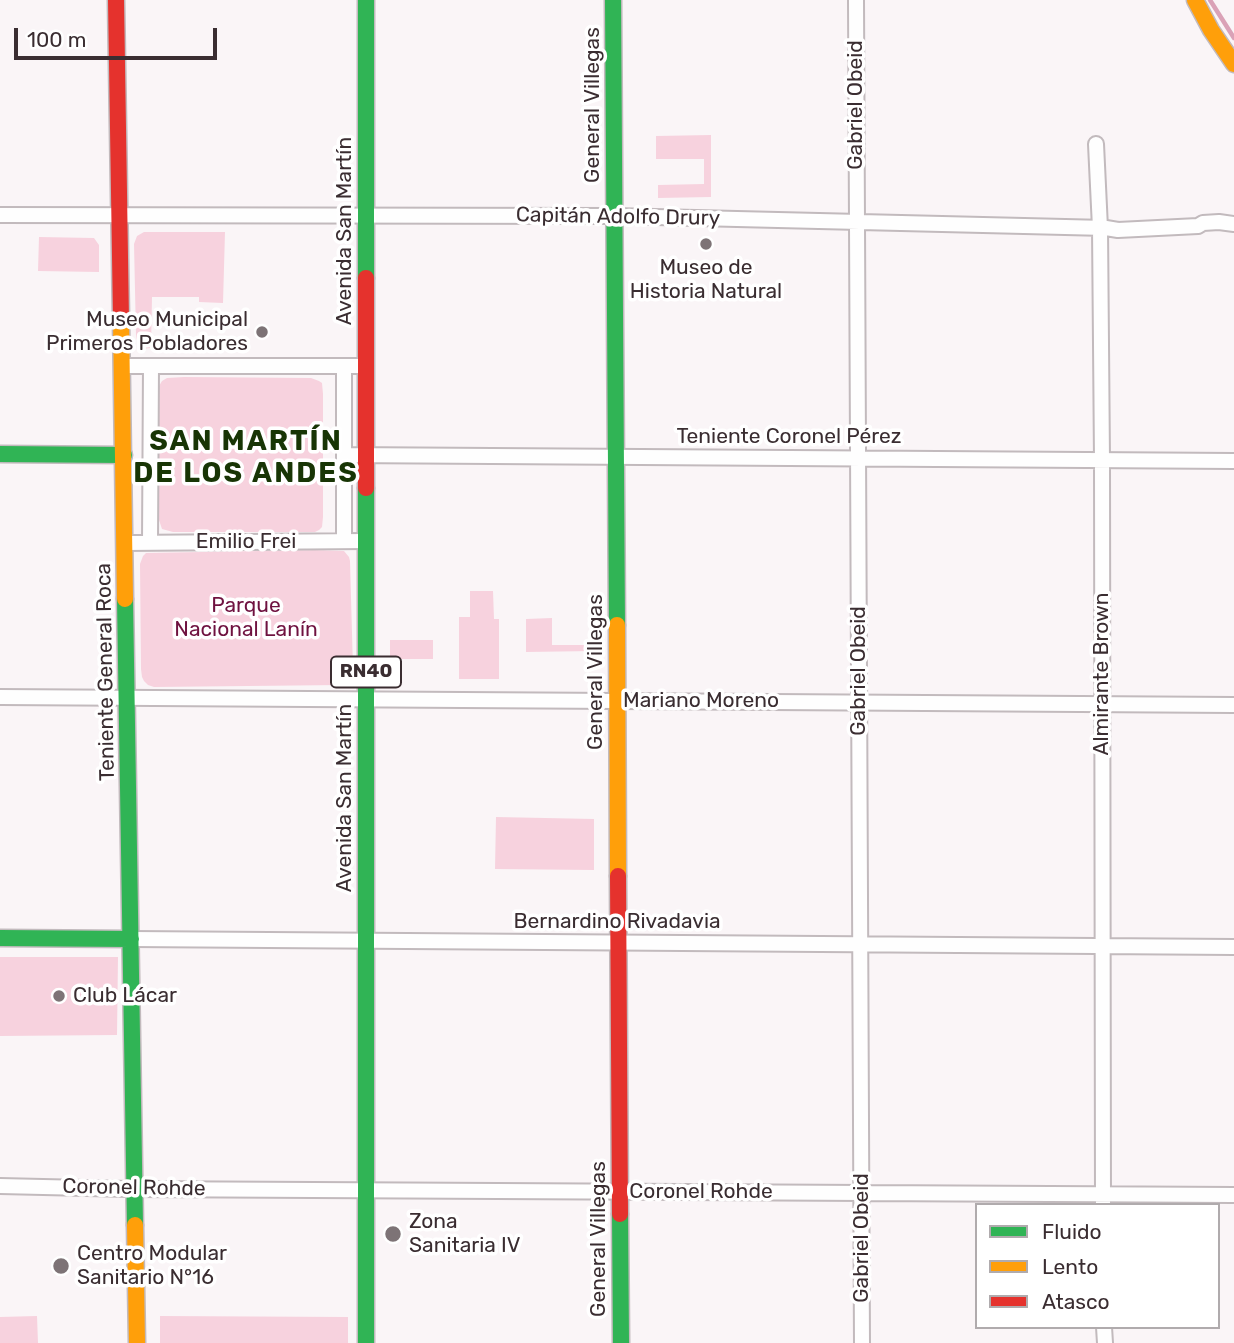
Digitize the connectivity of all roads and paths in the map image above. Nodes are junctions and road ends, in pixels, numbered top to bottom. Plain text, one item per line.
1 (116, 0) edge
2 (366, 0) edge
3 (613, 0) edge
4 (856, 0) edge
5 (1195, 0) edge
6 (1234, 64) edge
7 (1096, 144) dead end
8 (0, 215) edge
9 (366, 215) junction
10 (120, 216) junction
11 (614, 216) junction
12 (857, 221) junction
13 (1234, 225) edge
14 (1100, 228) junction
15 (122, 366) junction
16 (151, 366) junction
17 (344, 366) junction
18 (366, 366) junction
19 (0, 454) edge
20 (150, 454) junction
21 (124, 455) junction
22 (344, 455) junction
23 (366, 456) junction
24 (616, 457) junction
25 (858, 458) junction
26 (1102, 460) junction
27 (1234, 461) edge
28 (344, 541) junction
29 (366, 541) junction
30 (150, 542) junction
31 (125, 543) junction
32 (0, 697) edge
33 (128, 698) junction
34 (366, 699) junction
35 (617, 701) junction
36 (859, 702) junction
37 (1102, 704) junction
38 (1234, 705) edge
39 (0, 938) edge
40 (131, 939) junction
41 (366, 941) junction
42 (618, 943) junction
43 (860, 945) junction
44 (1103, 946) junction
45 (1234, 947) edge
46 (0, 1186) edge
47 (135, 1189) junction
48 (366, 1190) junction
49 (620, 1191) junction
50 (862, 1193) junction
51 (1234, 1195) edge
52 (1103, 1199) edge
53 (137, 1343) edge
54 (366, 1343) edge
55 (621, 1343) edge
56 (862, 1343) edge

1 - 10 main road, Teniente General Roca
2 - 9 main road, Avenida San Martín / RN40
3 - 11 main road, General Villegas
4 - 12 street, Gabriel Obeid
5 - 6 main road
7 - 14 street, Almirante Brown
8 - 10 street, Capitán Adolfo Drury
9 - 10 street, Capitán Adolfo Drury
9 - 11 street, Capitán Adolfo Drury
9 - 18 main road, Avenida San Martín / RN40
10 - 15 main road, Teniente General Roca
11 - 12 street, Capitán Adolfo Drury
11 - 24 main road, General Villegas
12 - 14 street, Capitán Adolfo Drury
12 - 25 street, Gabriel Obeid
13 - 14 street, Capitán Adolfo Drury
14 - 26 street, Almirante Brown
15 - 16 street
15 - 21 main road, Teniente General Roca
16 - 17 street
16 - 20 street
17 - 18 street
17 - 22 street
18 - 23 main road, Avenida San Martín / RN40
19 - 21 main road
20 - 21 street
20 - 30 street
21 - 31 main road, Teniente General Roca
22 - 23 street, Teniente Coronel Pérez
22 - 28 street
23 - 24 street, Teniente Coronel Pérez
23 - 29 main road, Avenida San Martín / RN40
24 - 25 street, Teniente Coronel Pérez
24 - 35 main road, General Villegas
25 - 26 street, Teniente Coronel Pérez
25 - 36 street, Gabriel Obeid
26 - 27 street, Teniente Coronel Pérez
26 - 37 street, Almirante Brown
28 - 29 street, Emilio Frei
28 - 30 street, Emilio Frei
29 - 34 main road, Avenida San Martín / RN40
30 - 31 street, Emilio Frei
31 - 33 main road, Teniente General Roca
32 - 33 street, Mariano Moreno
33 - 34 street, Mariano Moreno
33 - 40 main road, Teniente General Roca
34 - 35 street, Mariano Moreno
34 - 41 main road, Avenida San Martín / RN40
35 - 36 street, Mariano Moreno
35 - 42 main road, General Villegas
36 - 37 street, Mariano Moreno
36 - 43 street, Gabriel Obeid
37 - 38 street, Mariano Moreno
37 - 44 street, Almirante Brown
39 - 40 main road, Bernardino Rivadavia
40 - 41 street, Bernardino Rivadavia
40 - 47 main road, Teniente General Roca
41 - 42 street, Bernardino Rivadavia
41 - 48 main road, Avenida San Martín / RN40
42 - 43 street, Bernardino Rivadavia
42 - 49 main road, General Villegas
43 - 44 street, Bernardino Rivadavia
43 - 50 street, Gabriel Obeid
44 - 45 street, Bernardino Rivadavia
44 - 52 street, Almirante Brown
46 - 47 street, Coronel Rohde
47 - 48 street, Coronel Rohde
47 - 53 main road, Teniente General Roca
48 - 49 street, Coronel Rohde
48 - 54 main road, Avenida San Martín / RN40
49 - 50 street, Coronel Rohde
49 - 55 main road, General Villegas
50 - 52 street, Coronel Rohde
50 - 56 street, Gabriel Obeid
51 - 52 street, Coronel Rohde

